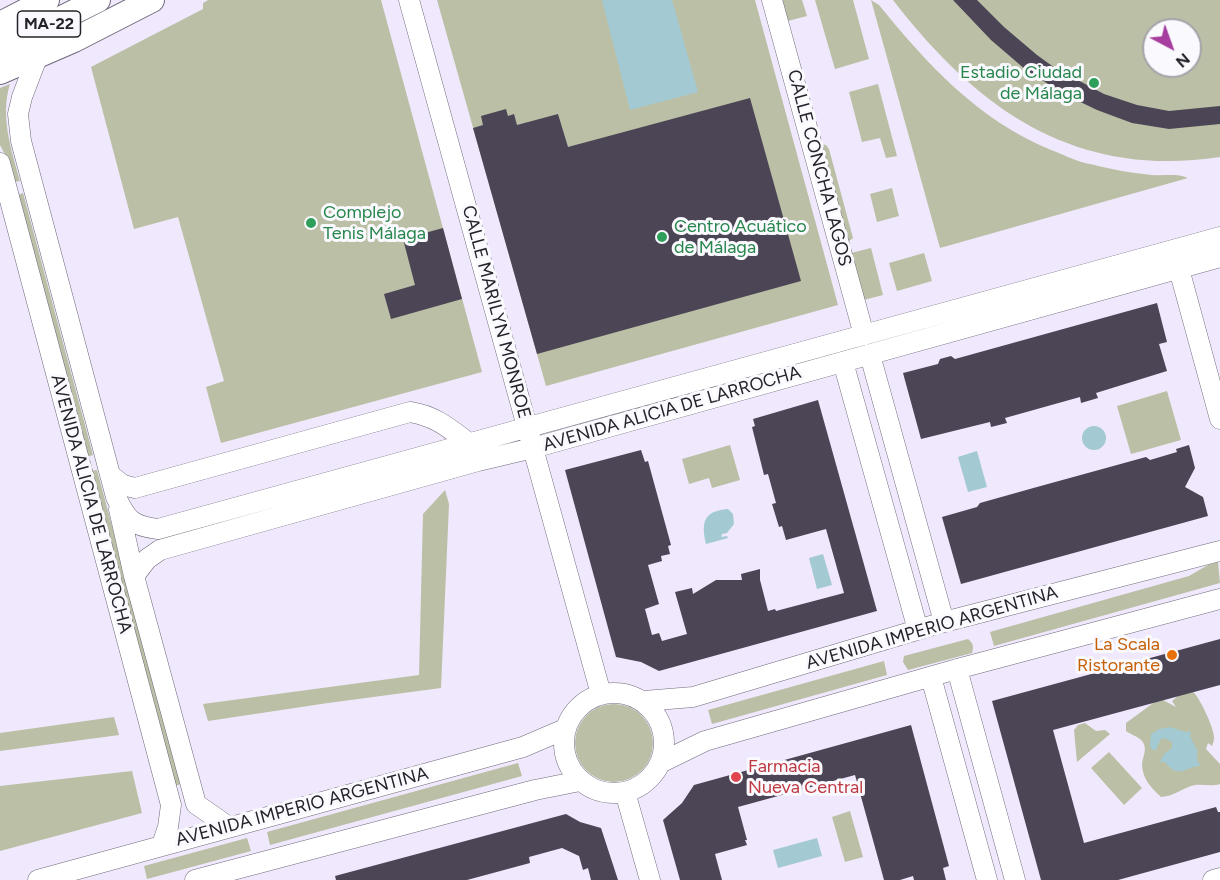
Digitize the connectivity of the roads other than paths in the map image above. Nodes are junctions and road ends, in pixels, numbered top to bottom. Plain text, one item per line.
1 (47, 0) edge
2 (98, 0) edge
3 (152, 0) edge
4 (409, 0) edge
5 (772, 0) edge
6 (0, 24) edge
7 (0, 49) edge
8 (38, 56) junction
9 (0, 72) edge
10 (0, 163) edge
11 (1220, 237) edge
12 (1220, 257) edge
13 (1179, 269) junction
14 (864, 335) junction
15 (870, 354) junction
16 (843, 362) junction
17 (1220, 419) edge
18 (527, 427) junction
19 (470, 444) junction
20 (533, 448) junction
21 (110, 475) junction
22 (116, 497) junction
23 (1220, 551) edge
24 (135, 576) junction
25 (1220, 599) edge
26 (944, 622) junction
27 (918, 630) junction
28 (957, 669) junction
29 (931, 677) junction
30 (601, 694) junction
31 (644, 701) junction
32 (565, 729) junction
33 (660, 763) junction
34 (580, 781) junction
35 (625, 792) junction
36 (229, 826) junction
37 (162, 845) junction
38 (1220, 878) edge
39 (201, 879) edge
40 (38, 880) edge
41 (650, 880) edge
42 (987, 880) edge
43 (1015, 880) edge
44 (1213, 880) edge

1 - 6 main road, MA-22
2 - 7 main road, MA-22
3 - 8 main road
4 - 18 street, CALLE MARILYN MONROE
5 - 14 street, CALLE CONCHA LAGOS
8 - 9 main road
8 - 21 street, AVENIDA ALICIA DE LARROCHA
10 - 37 street, AVENIDA ALICIA DE LARROCHA
11 - 14 street, AVENIDA ALICIA DE LARROCHA
12 - 13 street, AVENIDA ALICIA DE LARROCHA
13 - 15 street, AVENIDA ALICIA DE LARROCHA
13 - 17 street
14 - 18 street, AVENIDA ALICIA DE LARROCHA
15 - 16 street, AVENIDA ALICIA DE LARROCHA
15 - 26 street
16 - 20 street, AVENIDA ALICIA DE LARROCHA
16 - 27 street
18 - 19 street, AVENIDA ALICIA DE LARROCHA
18 - 20 street, CALLE MARILYN MONROE
19 - 21 street, AVENIDA ALICIA DE LARROCHA
19 - 22 street, AVENIDA ALICIA DE LARROCHA
20 - 24 street, AVENIDA ALICIA DE LARROCHA
20 - 30 street, CALLE MARILYN MONROE
21 - 22 street, AVENIDA ALICIA DE LARROCHA
22 - 24 street, AVENIDA ALICIA DE LARROCHA
23 - 26 street, AVENIDA IMPERIO ARGENTINA
24 - 36 street, AVENIDA ALICIA DE LARROCHA
25 - 28 street
26 - 27 street, AVENIDA IMPERIO ARGENTINA
27 - 31 street, AVENIDA IMPERIO ARGENTINA
28 - 29 street
28 - 43 street
29 - 33 street
29 - 42 street
30 - 31 street
30 - 32 street
31 - 33 street
32 - 34 street
32 - 36 street, AVENIDA IMPERIO ARGENTINA
33 - 35 street
34 - 35 street
34 - 39 street
35 - 41 street
36 - 37 street, AVENIDA IMPERIO ARGENTINA
37 - 40 street, AVENIDA IMPERIO ARGENTINA
38 - 44 street

